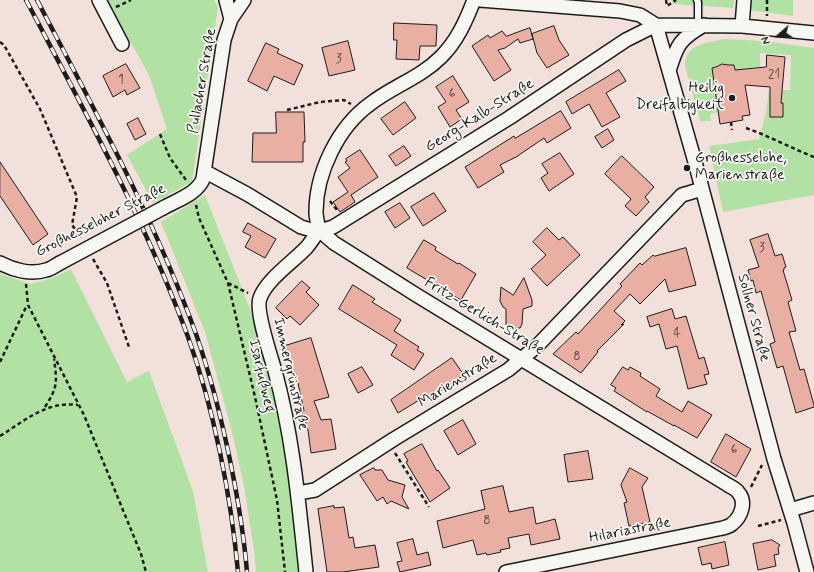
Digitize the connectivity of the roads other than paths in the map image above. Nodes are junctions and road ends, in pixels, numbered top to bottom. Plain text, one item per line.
1 (99, 0) edge
2 (226, 0) edge
3 (244, 0) edge
4 (474, 0) edge
5 (480, 0) edge
6 (697, 0) edge
7 (744, 0) edge
8 (231, 19) junction
9 (656, 25) junction
10 (702, 25) junction
11 (742, 26) junction
12 (814, 32) edge
13 (122, 44) dead end
14 (669, 71) junction
15 (204, 172) junction
16 (702, 188) junction
17 (319, 230) junction
18 (0, 263) edge
19 (521, 359) junction
20 (298, 493) junction
21 (742, 499) joint
22 (814, 503) edge
23 (790, 510) junction
24 (306, 572) edge
25 (506, 572) edge
26 (807, 572) edge

1 - 13 street
2 - 8 street
3 - 8 street, Pullacher Straße
4 - 17 street
5 - 9 street
6 - 10 lane
7 - 11 street
8 - 15 street, Pullacher Straße
9 - 10 street
9 - 14 street, Sollner Straße
9 - 17 street, Georg-Kalb-Straße
10 - 11 street
10 - 14 street
11 - 12 street
14 - 16 street, Sollner Straße
15 - 17 street, Fritz-Gerlich-Straße
15 - 18 street, Großhesseloher Straße, bridge
16 - 19 street, Marienstraße
16 - 23 street, Sollner Straße
17 - 19 street, Fritz-Gerlich-Straße
17 - 20 street, Immergrünstraße
19 - 20 street, Marienstraße
19 - 21 street, Fritz-Gerlich-Straße
20 - 24 street, Immergrünstraße
21 - 25 street, Hilariastraße
22 - 23 street
23 - 26 street, Sollner Straße

